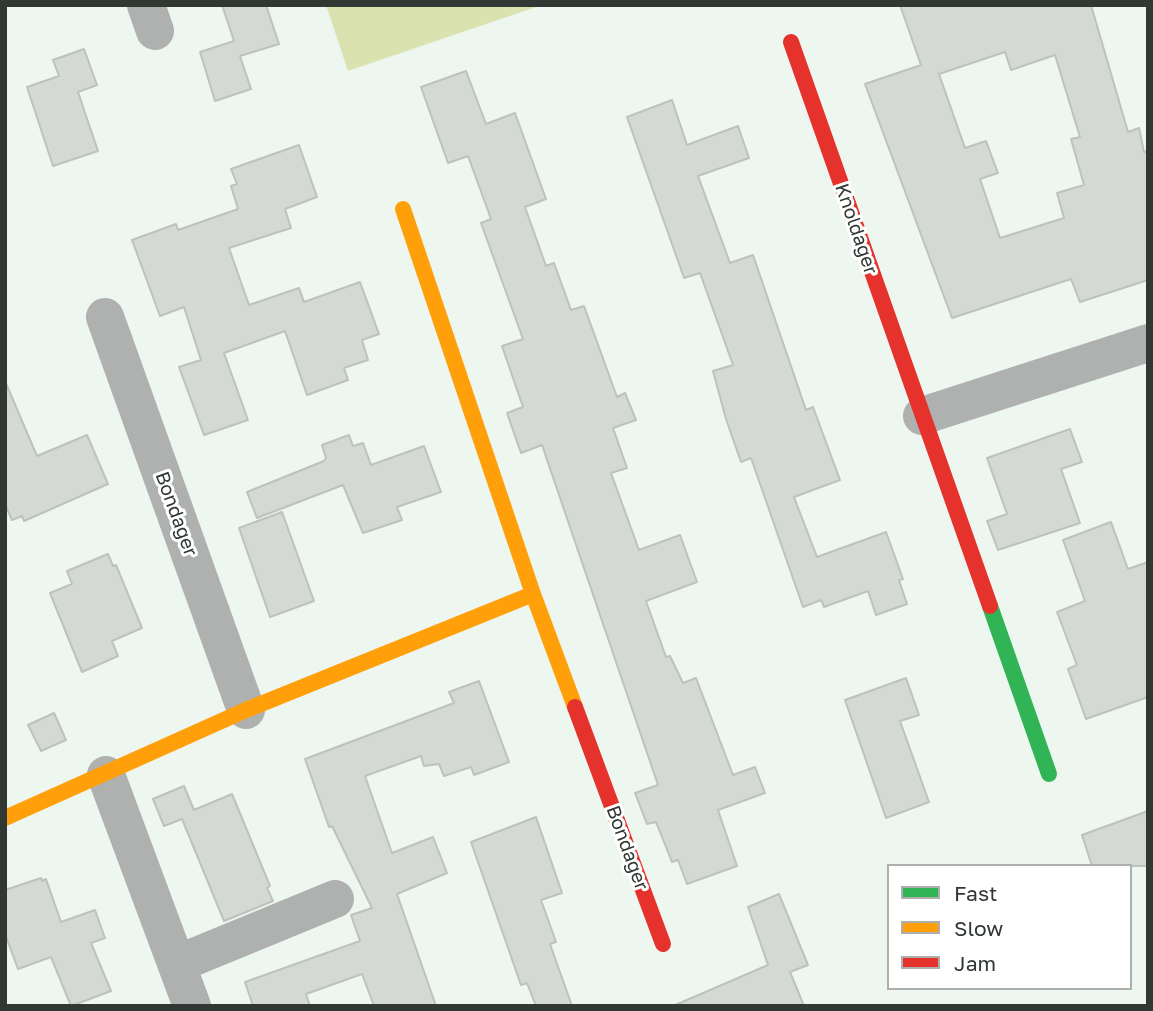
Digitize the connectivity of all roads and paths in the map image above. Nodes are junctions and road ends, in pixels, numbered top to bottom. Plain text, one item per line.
1 (790, 42) dead end
2 (403, 209) dead end
3 (105, 317) dead end
4 (1148, 343) edge
5 (922, 416) junction
6 (533, 594) junction
7 (246, 710) junction
8 (1049, 774) dead end
9 (106, 775) junction
10 (5, 818) edge
11 (335, 900) dead end
12 (663, 944) dead end
13 (177, 964) junction
14 (192, 1006) edge

1 - 5 street, Knoldager
2 - 6 street, Bondager
3 - 7 street, Bondager
4 - 5 street
5 - 8 street, Knoldager
6 - 7 street
6 - 12 street, Bondager
7 - 9 street
9 - 10 street
9 - 13 street
11 - 13 street
13 - 14 street

